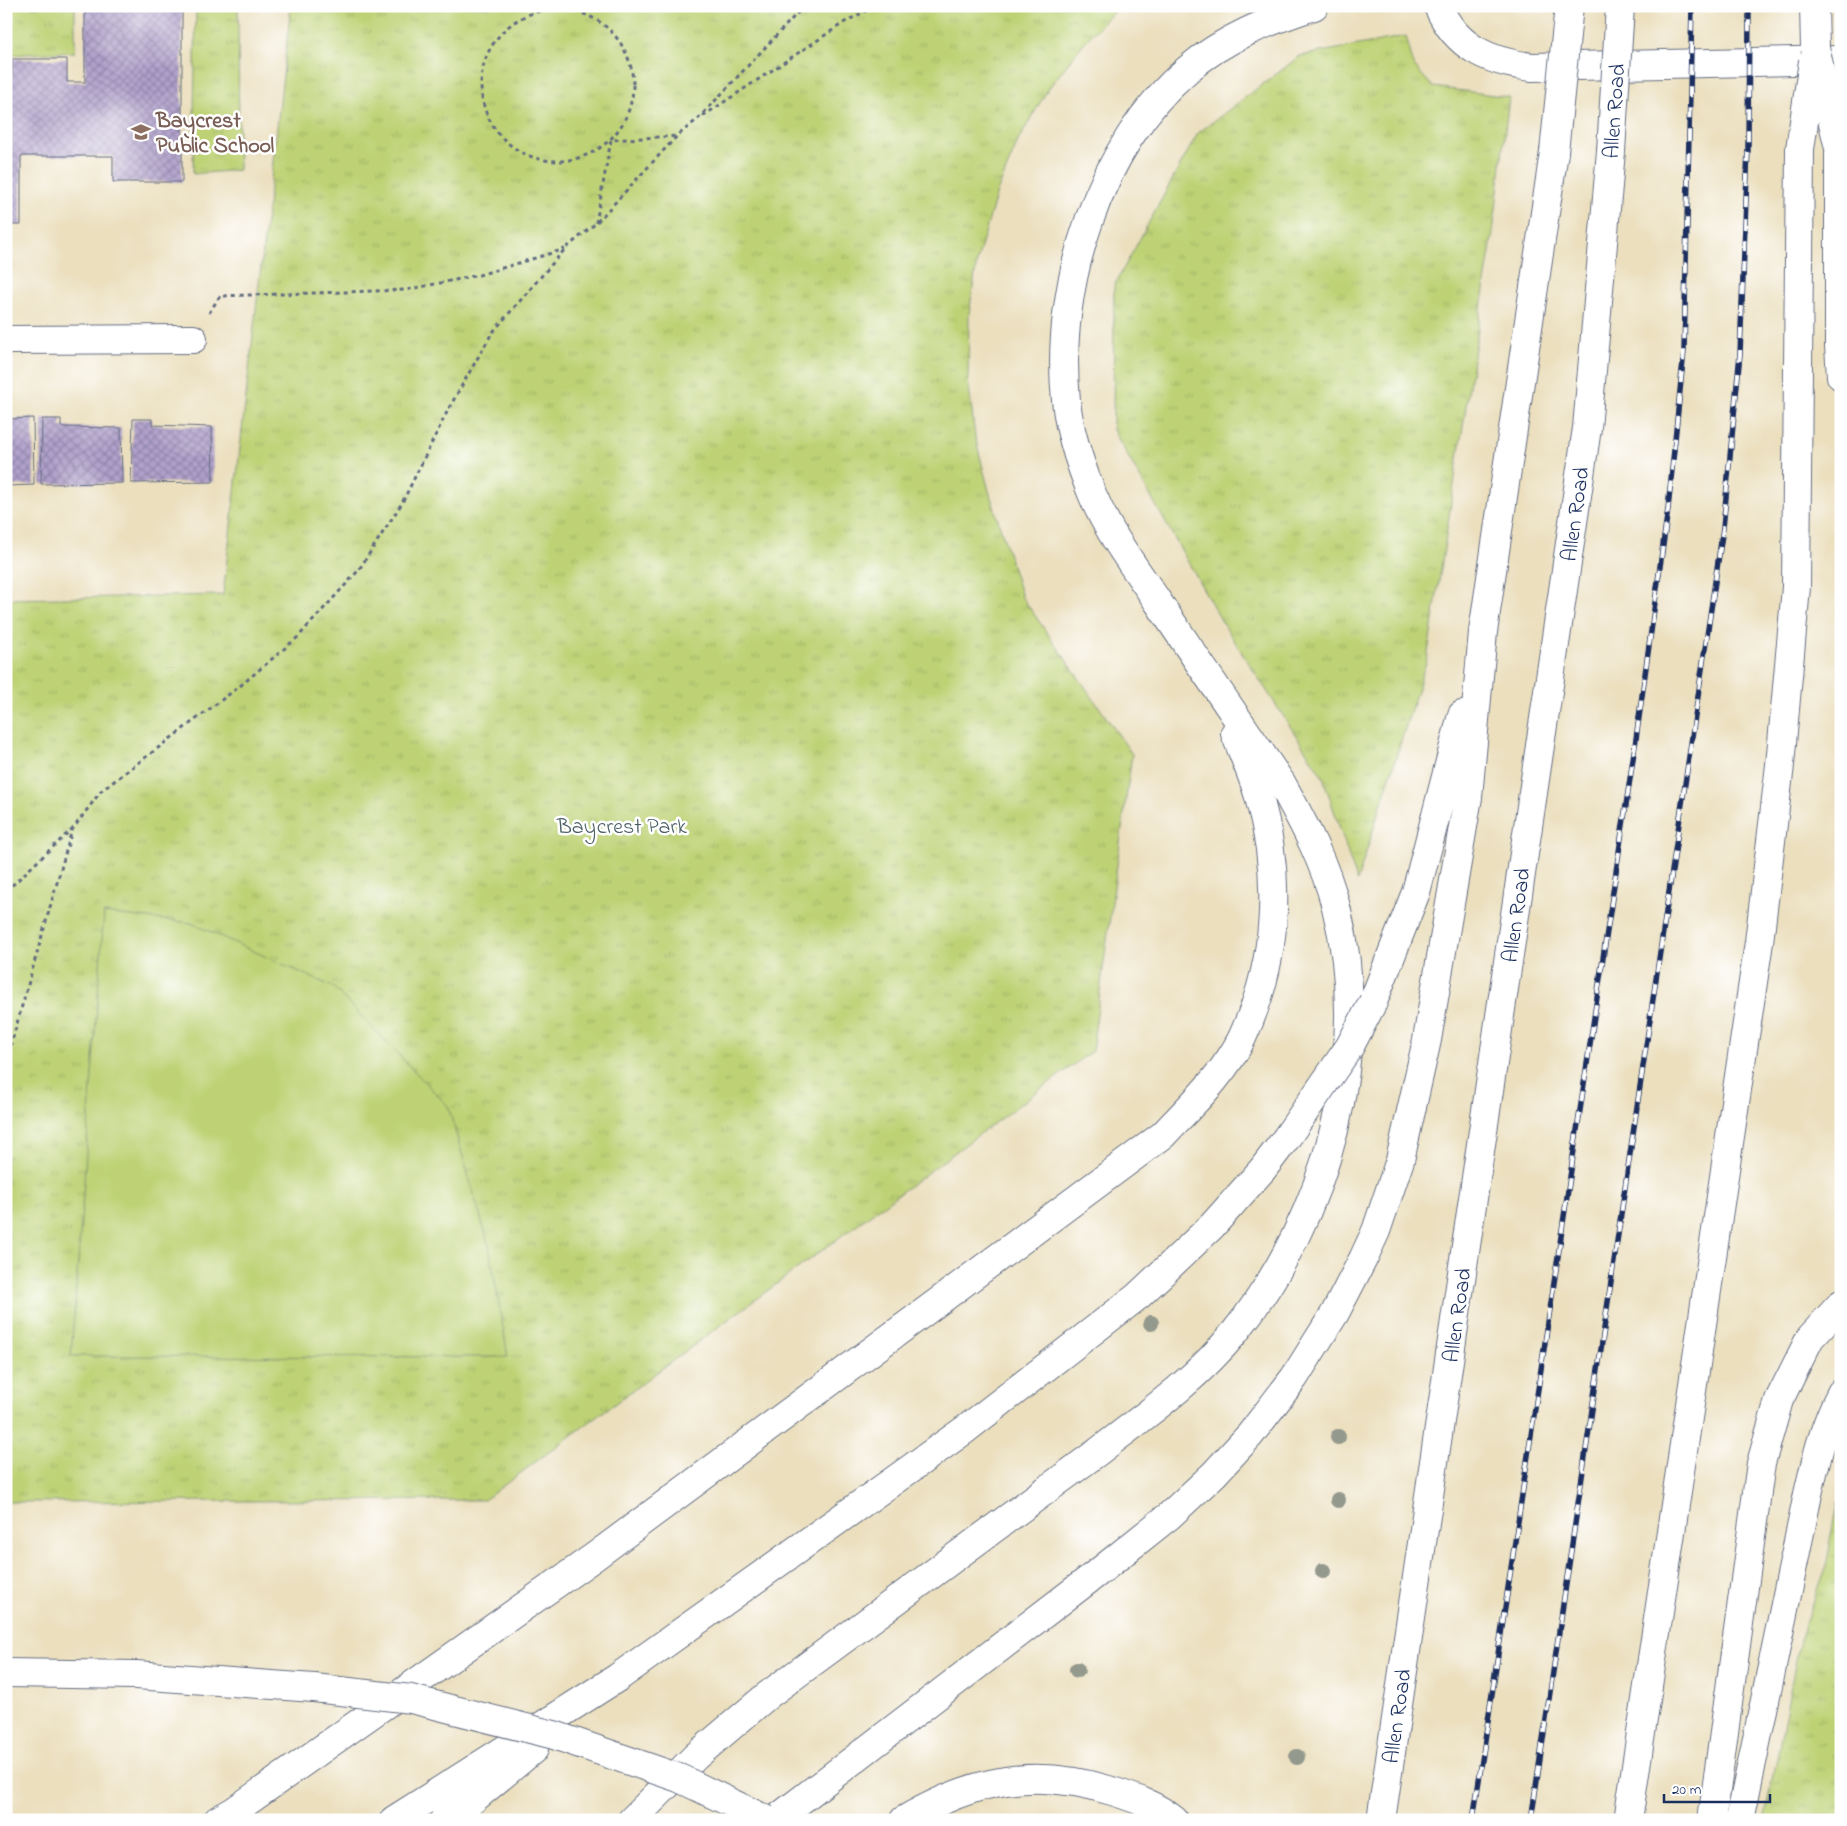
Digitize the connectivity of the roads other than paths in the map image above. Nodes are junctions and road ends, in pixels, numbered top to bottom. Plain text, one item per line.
1 (1314, 6) edge
2 (1438, 6) edge
3 (1569, 6) edge
4 (1620, 6) edge
5 (1814, 6) edge
6 (1815, 48) junction
7 (1841, 60) edge
8 (193, 339) road end
9 (6, 340) edge
10 (1841, 376) edge
11 (1483, 632) junction
12 (1189, 648) junction
13 (1841, 1304) edge
14 (1841, 1393) edge
15 (6, 1672) edge
16 (617, 1678) junction
17 (218, 1820) edge
18 (394, 1820) edge
19 (444, 1820) edge
20 (632, 1820) edge
21 (767, 1820) edge
22 (775, 1820) edge
23 (904, 1820) edge
24 (1174, 1820) edge
25 (1381, 1820) edge
26 (1628, 1820) edge
27 (1712, 1820) edge
28 (1740, 1820) edge

1 - 12 main road
2 - 7 main road
3 - 11 main road, bridge
4 - 25 main road, Allen Road, bridge
5 - 6 main road
6 - 10 main road, bridge
6 - 26 main road, bridge
8 - 9 main road
11 - 16 main road, bridge
11 - 22 main road
12 - 17 main road
12 - 20 main road
13 - 27 main road
14 - 28 main road
15 - 21 main road, bridge
16 - 18 main road
16 - 19 main road
23 - 24 main road

